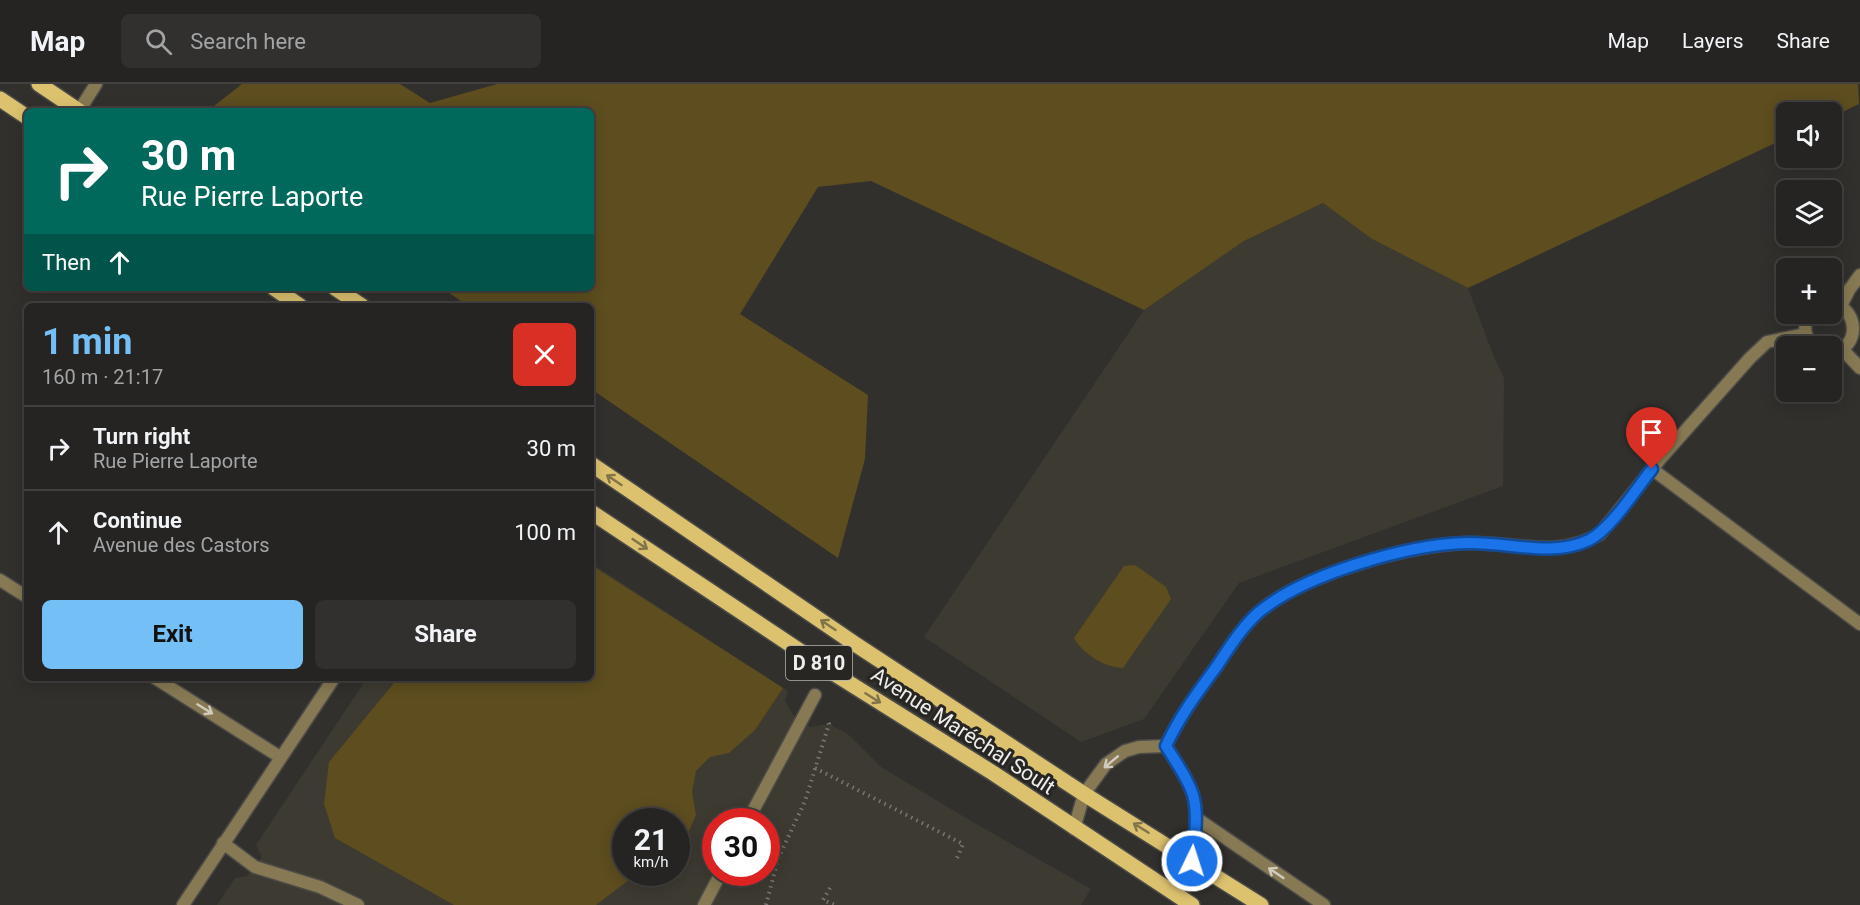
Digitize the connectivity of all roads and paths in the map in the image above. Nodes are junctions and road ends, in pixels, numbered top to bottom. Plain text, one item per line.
1 (39, 84) edge
2 (96, 84) edge
3 (0, 99) edge
4 (75, 108) edge
5 (81, 108) edge
6 (24, 115) edge
7 (1860, 275) edge
8 (278, 291) edge
9 (340, 291) edge
10 (1842, 298) edge
11 (296, 303) edge
12 (358, 303) edge
13 (1842, 309) edge
14 (1806, 324) edge
15 (1805, 334) joint
16 (1842, 348) edge
17 (1842, 355) edge
18 (1860, 368) edge
19 (594, 466) edge
20 (1652, 469) junction
21 (594, 514) edge
22 (0, 580) edge
23 (24, 595) edge
24 (1860, 624) edge
25 (160, 681) edge
26 (332, 681) edge
27 (815, 695) joint
28 (1166, 746) junction
29 (280, 757) junction
30 (815, 768) junction
31 (1084, 794) junction
32 (754, 808) edge
33 (1196, 818) junction
34 (1074, 829) junction
35 (223, 843) junction
36 (957, 858) dead end
37 (1192, 861) junction
38 (714, 886) edge
39 (830, 888) dead end
40 (183, 905) edge
41 (358, 905) edge
42 (704, 905) edge
43 (766, 905) edge
44 (835, 905) edge
45 (1192, 905) edge
46 (1261, 905) edge
47 (1324, 905) edge

1 - 4 main road
2 - 5 street
3 - 6 main road
7 - 10 street
8 - 11 main road
9 - 12 main road
13 - 16 street
14 - 15 street
15 - 20 street
17 - 18 street
31 -> 19 main road, D 810
20 - 24 street
20 - 28 street
21 -> 34 main road, Avenue Maréchal Soult / D 810
22 - 23 street
25 -> 29 street
26 - 29 street
27 - 30 path
27 - 32 street
28 -> 31 street
28 - 33 street
29 - 35 street
30 - 36 path
30 - 43 path
31 - 34 street
37 -> 31 main road, D 810
33 - 37 street
47 -> 33 street
34 - 45 main road, Avenue Maréchal Soult / D 810
35 - 40 street
35 - 41 street
37 - 46 main road, D 810
38 - 42 street
39 - 44 path

